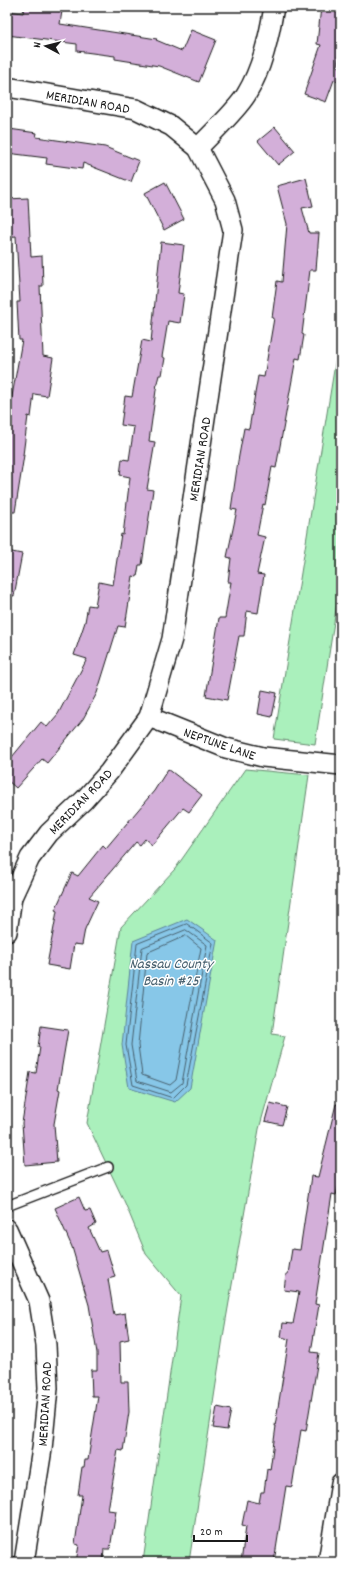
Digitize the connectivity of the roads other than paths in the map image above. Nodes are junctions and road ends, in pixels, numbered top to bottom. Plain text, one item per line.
1 (274, 7) edge
2 (7, 87) edge
3 (198, 148) junction
4 (149, 717) junction
5 (341, 766) edge
6 (7, 932) edge
7 (108, 1167) dead end
8 (7, 1206) edge
9 (7, 1229) edge
10 (341, 1483) edge
11 (337, 1535) edge
12 (24, 1562) edge
13 (328, 1562) edge

1 - 3 street
2 - 3 street, MERIDIAN ROAD
3 - 4 street, MERIDIAN ROAD
4 - 5 street, NEPTUNE LANE
4 - 6 street, MERIDIAN ROAD
7 - 8 lane
9 - 12 street, MERIDIAN ROAD
10 - 11 street
11 - 13 street

